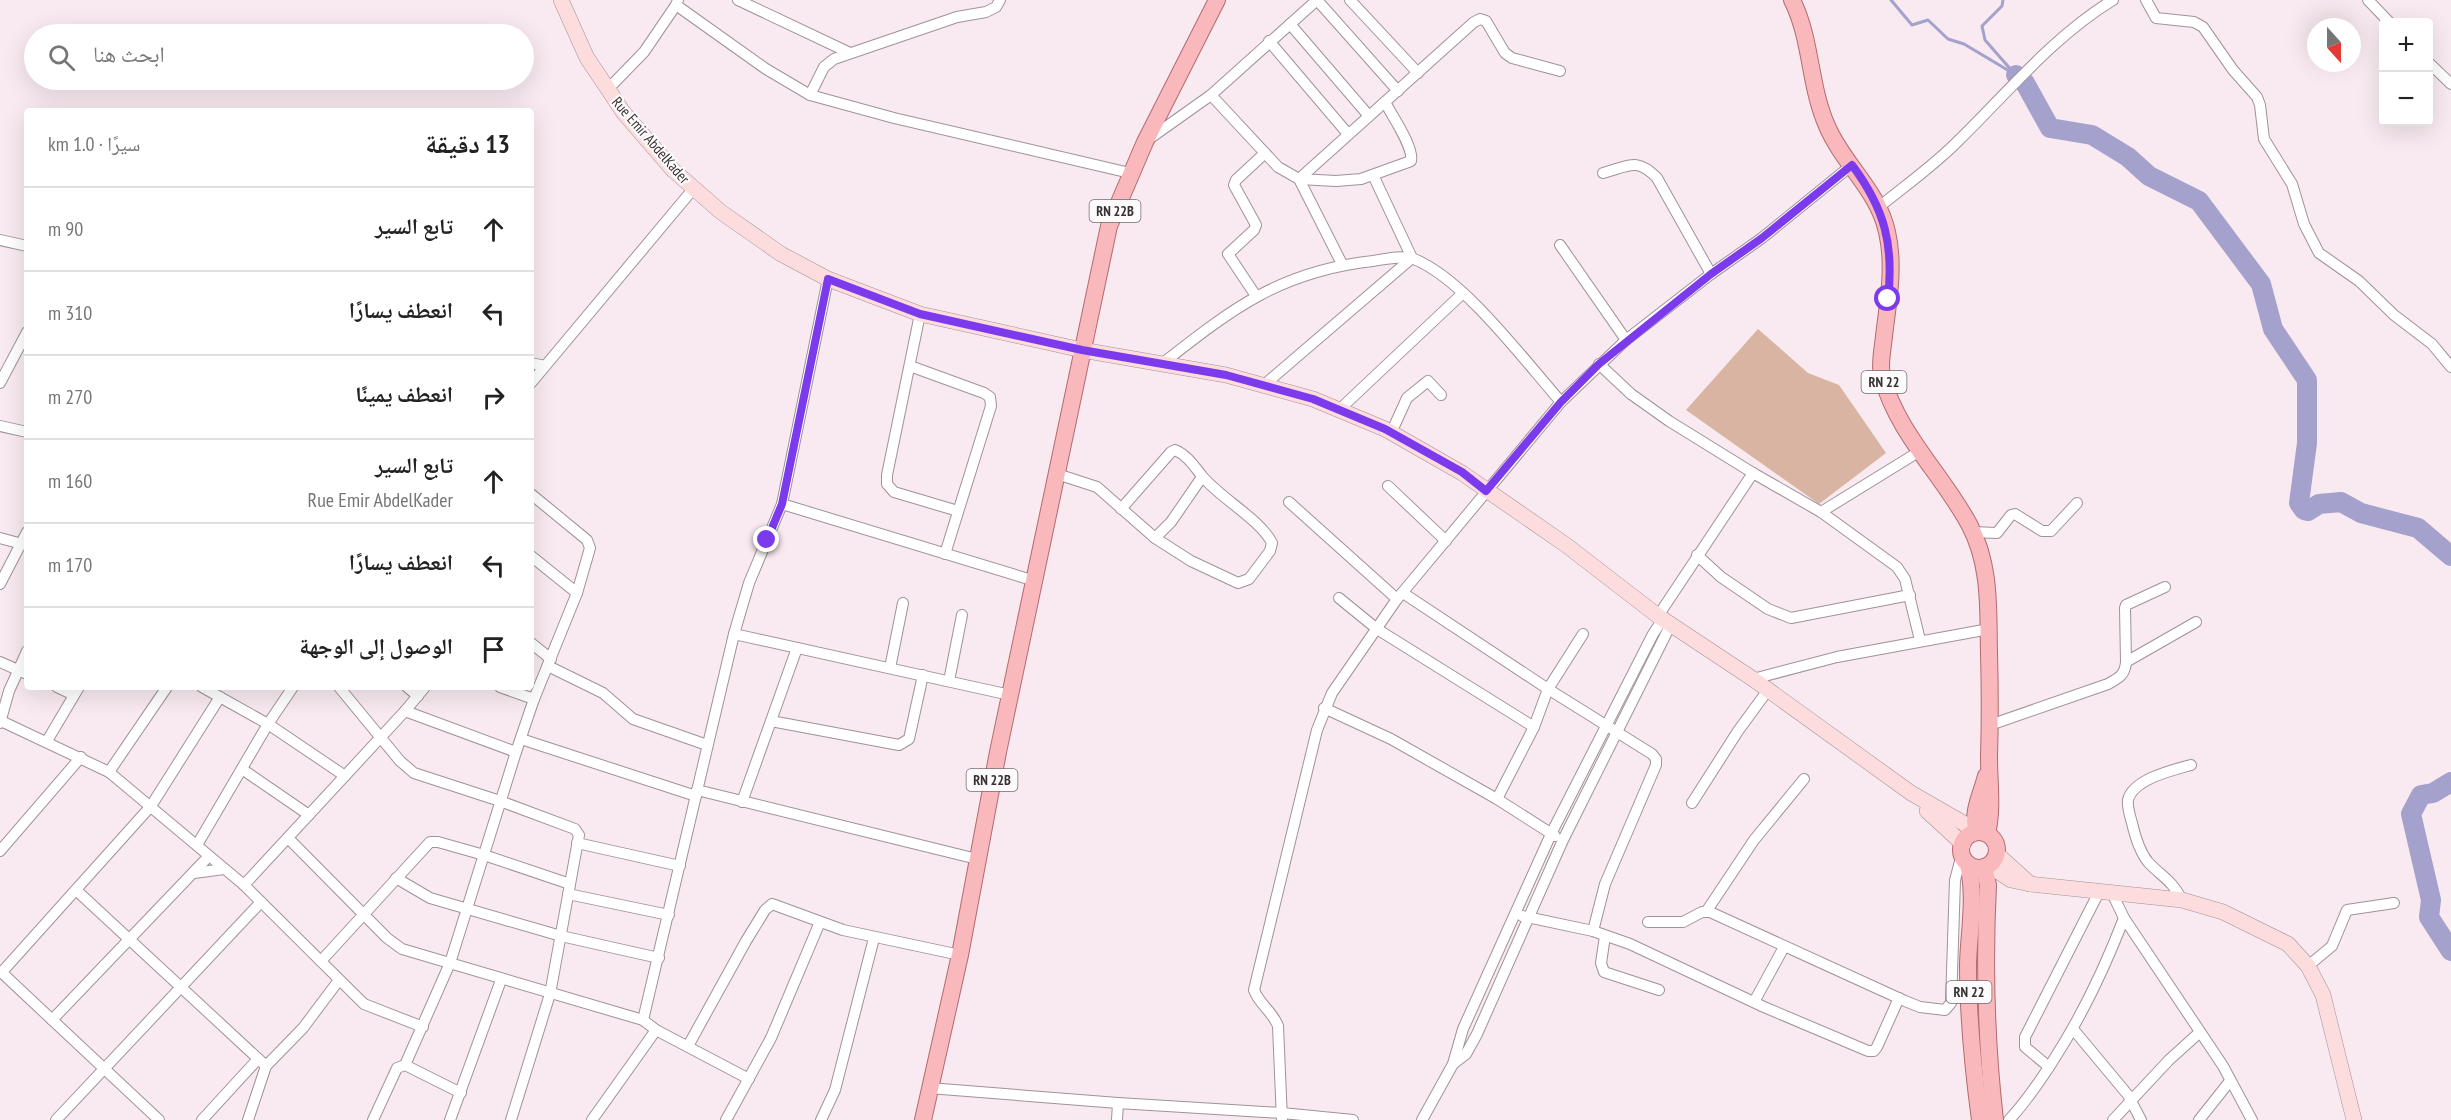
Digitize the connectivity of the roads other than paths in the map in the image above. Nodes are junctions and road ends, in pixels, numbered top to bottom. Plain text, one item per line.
1 (561, 0) edge
2 (738, 0) edge
3 (1000, 0) edge
4 (1217, 0) edge
5 (1317, 0) edge
6 (1350, 0) edge
7 (1792, 0) edge
8 (2113, 0) edge
9 (2146, 0) edge
10 (2368, 0) edge
11 (677, 2) edge
12 (2385, 18) edge
13 (1290, 24) junction
14 (1269, 41) junction
15 (850, 53) junction
16 (2433, 67) edge
17 (1560, 71) dead end
18 (1418, 73) junction
19 (2451, 84) edge
20 (608, 89) junction
21 (1398, 91) junction
22 (810, 95) junction
23 (1211, 95) junction
24 (1385, 102) junction
25 (1368, 116) junction
26 (1348, 134) junction
27 (1145, 142) junction
28 (1265, 153) junction
29 (1852, 165) junction
30 (1603, 172) dead end
31 (1130, 173) junction
32 (1373, 175) junction
33 (1299, 179) junction
34 (694, 188) junction
35 (1879, 207) junction
36 (0, 240) edge
37 (24, 245) edge
38 (1560, 245) dead end
39 (1412, 258) junction
40 (1342, 264) junction
41 (1711, 274) junction
42 (828, 279) junction
43 (1463, 293) junction
44 (1256, 296) junction
45 (920, 314) junction
46 (24, 338) edge
47 (1626, 340) junction
48 (1082, 350) junction
49 (1163, 363) junction
50 (534, 364) edge
51 (1599, 364) junction
52 (544, 366) junction
53 (910, 366) junction
54 (2451, 367) edge
55 (534, 379) edge
56 (0, 383) edge
57 (1264, 386) junction
58 (1441, 395) dead end
59 (1561, 402) junction
60 (1339, 410) junction
61 (0, 426) edge
62 (24, 431) edge
63 (1391, 433) junction
64 (1920, 451) junction
65 (1753, 473) junction
66 (1057, 474) junction
67 (1202, 477) junction
68 (1388, 486) dead end
69 (1486, 491) junction
70 (534, 497) edge
71 (1289, 502) dead end
72 (2077, 503) dead end
73 (782, 504) junction
74 (1121, 509) junction
75 (958, 511) junction
76 (1821, 512) junction
77 (1973, 532) junction
78 (0, 538) edge
79 (1155, 538) junction
80 (1446, 541) junction
81 (24, 544) edge
82 (945, 554) junction
83 (1697, 555) junction
84 (534, 558) edge
85 (1035, 581) junction
86 (0, 584) edge
87 (2165, 587) dead end
88 (577, 593) junction
89 (1910, 595) junction
90 (1400, 596) junction
91 (1339, 598) dead end
92 (903, 603) dead end
93 (962, 615) dead end
94 (1664, 620) junction
95 (2196, 622) dead end
96 (1377, 629) junction
97 (1989, 629) junction
98 (734, 634) junction
99 (1583, 634) dead end
100 (1920, 640) junction
101 (534, 646) edge
102 (797, 648) junction
103 (0, 662) edge
104 (549, 662) junction
105 (2126, 662) junction
106 (890, 668) junction
107 (22, 672) edge
108 (923, 675) junction
109 (1753, 679) junction
110 (949, 681) junction
111 (1548, 689) junction
112 (165, 690) edge
113 (206, 690) edge
114 (291, 690) edge
115 (342, 690) edge
116 (508, 690) edge
117 (1768, 690) junction
118 (76, 691) edge
119 (421, 691) edge
120 (1010, 694) junction
121 (220, 698) junction
122 (534, 699) junction
123 (1324, 708) junction
124 (405, 711) junction
125 (771, 721) junction
126 (1, 722) edge
127 (268, 724) junction
128 (1990, 724) junction
129 (1606, 726) junction
130 (1534, 727) junction
131 (1617, 732) junction
132 (381, 737) junction
133 (521, 739) junction
134 (47, 741) junction
135 (708, 745) junction
136 (516, 752) junction
137 (81, 757) junction
138 (2191, 765) dead end
139 (242, 770) junction
140 (109, 772) junction
141 (345, 776) junction
142 (1804, 779) dead end
143 (697, 793) junction
144 (1497, 799) junction
145 (500, 801) junction
146 (742, 802) junction
147 (1692, 803) dead end
148 (151, 806) junction
149 (309, 815) junction
150 (1551, 834) junction
151 (288, 838) junction
152 (1563, 840) junction
153 (578, 843) junction
154 (197, 845) junction
155 (1978, 850) junction
156 (0, 851) edge
157 (484, 855) junction
158 (209, 856) junction
159 (977, 859) junction
160 (680, 866) junction
161 (224, 869) junction
162 (194, 873) junction
163 (396, 878) junction
164 (244, 885) junction
165 (569, 889) junction
166 (76, 890) junction
167 (2105, 893) junction
168 (2182, 900) junction
169 (261, 902) junction
170 (2394, 903) dead end
171 (467, 908) junction
172 (1515, 912) junction
173 (1706, 912) junction
174 (364, 913) junction
175 (669, 915) junction
176 (1527, 918) junction
177 (2124, 918) junction
178 (820, 922) junction
179 (1648, 922) dead end
180 (1978, 925) junction
181 (1593, 931) junction
182 (561, 936) junction
183 (1605, 936) junction
184 (874, 938) junction
185 (130, 940) junction
186 (1784, 947) junction
187 (960, 955) junction
188 (659, 958) junction
189 (321, 961) junction
190 (450, 963) junction
191 (2308, 966) junction
192 (1, 972) edge
193 (339, 980) junction
194 (501, 980) junction
195 (181, 988) junction
196 (1659, 990) dead end
197 (550, 993) junction
198 (1899, 998) junction
199 (1754, 1002) junction
200 (51, 1020) junction
201 (643, 1020) junction
202 (423, 1027) junction
203 (2073, 1029) junction
204 (656, 1030) junction
205 (2200, 1032) junction
206 (688, 1046) junction
207 (262, 1062) junction
208 (1453, 1064) junction
209 (405, 1065) junction
210 (2049, 1067) junction
211 (103, 1069) junction
212 (749, 1079) junction
213 (2230, 1081) junction
214 (929, 1088) junction
215 (461, 1094) junction
216 (2131, 1101) junction
217 (1118, 1103) junction
218 (1282, 1117) edge
219 (56, 1120) edge
220 (159, 1120) edge
221 (202, 1120) edge
222 (248, 1120) edge
223 (373, 1120) edge
224 (450, 1120) edge
225 (511, 1120) edge
226 (592, 1120) edge
227 (726, 1120) edge
228 (821, 1120) edge
229 (923, 1120) edge
230 (1118, 1120) edge
231 (1353, 1120) edge
232 (1422, 1120) edge
233 (1980, 1120) edge
234 (1995, 1120) edge
235 (2009, 1120) edge
236 (2113, 1120) edge
237 (2141, 1120) edge
238 (2199, 1120) edge
239 (2252, 1120) edge
240 (2354, 1120) edge

1 - 20 main road, Rue Emir AbdelKader
2 - 15 street
3 - 15 street
4 - 27 main road, RN 22B
5 - 13 street
5 - 21 street
6 - 18 street
7 - 29 main road, RN 22
8 - 35 street
9 - 54 street
10 - 12 street
11 - 20 street
11 - 22 street
13 - 14 street
13 - 25 street
14 - 23 street
14 - 26 street
15 - 22 street
16 - 19 street
17 - 18 street
18 - 21 street
20 - 34 main road, Rue Emir AbdelKader
21 - 24 street
22 - 31 street
23 - 27 street
23 - 28 street
24 - 25 street
24 - 32 street
25 - 26 street
26 - 33 street
27 - 31 main road, RN 22B
28 - 33 street
28 - 44 street
29 - 35 main road, RN 22
29 - 41 street
30 - 41 street
31 - 48 main road, RN 22B
32 - 33 street
32 - 39 street
33 - 40 street
34 - 42 main road, Rue Emir AbdelKader
34 - 52 street
35 - 64 main road, RN 22
36 - 37 street
38 - 47 street
39 - 40 street
39 - 43 street
39 - 57 street
40 - 44 street
41 - 47 street
42 - 45 main road, Rue Emir AbdelKader
42 - 73 street
43 - 59 street
43 - 60 street
44 - 49 street
45 - 48 main road, Rue Emir AbdelKader
45 - 53 street
46 - 56 street
47 - 51 street
48 - 49 main road, Rue Emir AbdelKader
48 - 66 main road, RN 22B
49 - 57 main road, Rue Emir AbdelKader
50 - 52 street
51 - 59 street
51 - 65 street
52 - 55 street
53 - 75 street
53 - 75 street
57 - 60 main road, Rue Emir AbdelKader
58 - 63 street
59 - 69 street
60 - 63 main road, Rue Emir AbdelKader
61 - 62 street
63 - 69 main road, Rue Emir AbdelKader
64 - 76 street
64 - 77 main road, RN 22
65 - 76 street
65 - 83 street
66 - 74 street
66 - 85 main road, RN 22B
67 - 74 street
67 - 79 street
67 - 79 street
68 - 80 street
69 - 80 street
69 - 94 main road, Rue Emir AbdelKader
70 - 88 street
71 - 90 street
72 - 77 street
73 - 82 street
73 - 98 street
74 - 79 street
75 - 82 street
76 - 89 street
77 - 97 main road, RN 22
78 - 81 street
80 - 90 street
81 - 86 street
82 - 85 street
83 - 89 street
83 - 94 street
84 - 88 street
85 - 120 main road, RN 22B
87 - 105 street
88 - 104 street
89 - 100 street
90 - 96 street
90 - 111 street
91 - 96 street
92 - 106 street
93 - 110 street
94 - 109 main road, Rue Emir AbdelKader
94 - 129 street
94 - 131 street
95 - 105 street
96 - 123 street
96 - 130 street
97 - 100 street
97 - 128 main road, RN 22
98 - 102 street
98 - 135 street
99 - 111 street
100 - 109 street
101 - 104 street
102 - 106 street
102 - 125 street
103 - 107 street
104 - 122 street
104 - 135 street
105 - 128 street
106 - 108 street
107 - 126 street
108 - 110 street
108 - 125 street
109 - 117 main road, Rue Emir AbdelKader
110 - 120 street
111 - 129 street
111 - 130 street
112 - 140 street
113 - 121 street
114 - 127 street
115 - 132 street
116 - 122 street
117 - 147 street
117 - 155 main road, Rue Emir AbdelKader
118 - 134 street
119 - 124 street
120 - 159 main road, RN 22B
121 - 127 street
121 - 148 street
122 - 133 street
123 - 144 street
123 - 218 street
124 - 132 street
124 - 136 street
125 - 146 street
126 - 134 street
127 - 139 street
127 - 141 street
128 - 155 main road, RN 22
129 - 131 street
129 - 150 street
130 - 144 street
131 - 152 street
131 - 181 street
132 - 141 street
132 - 145 street
133 - 136 street
133 - 143 street
134 - 137 street
135 - 143 street
136 - 145 street
137 - 140 street
137 - 156 street
138 - 168 street
139 - 149 street
139 - 154 street
140 - 148 street
141 - 149 street
142 - 173 street
143 - 146 street
143 - 160 street
144 - 150 street
145 - 153 street
145 - 157 street
146 - 159 street
148 - 154 street
148 - 166 street
149 - 151 street
150 - 152 street
150 - 172 street
151 - 164 street
151 - 174 street
152 - 176 street
153 - 160 street
153 - 165 street
154 - 158 street
155 - 167 main road, Rue Emir AbdelKader
155 - 180 main road, RN 22
155 - 198 street
157 - 163 street
157 - 165 street
157 - 171 street
158 - 161 street
158 - 162 street
159 - 187 main road, RN 22B
160 - 175 street
161 - 162 street
161 - 164 street
162 - 185 street
163 - 171 street
163 - 174 street
164 - 169 street
165 - 175 street
165 - 182 street
166 - 185 street
166 - 192 street
167 - 168 main road, Rue Emir AbdelKader
167 - 177 street
167 - 210 street
168 - 191 main road, Rue Emir AbdelKader
169 - 189 street
169 - 195 street
170 - 191 street
171 - 182 street
171 - 190 street
172 - 176 street
172 - 208 street
173 - 179 street
173 - 186 street
174 - 189 street
174 - 190 street
175 - 188 street
176 - 181 street
176 - 208 street
177 - 203 street
177 - 205 street
178 - 184 street
178 - 206 street
178 - 212 street
180 - 233 main road, RN 22
180 - 234 main road, RN 22
181 - 183 street
182 - 188 street
182 - 197 street
183 - 196 street
183 - 199 street
184 - 187 street
184 - 228 street
185 - 195 street
185 - 200 street
186 - 198 street
186 - 199 street
187 - 214 main road, RN 22B
188 - 201 street
189 - 193 street
190 - 194 street
190 - 202 street
191 - 240 main road, Rue Emir AbdelKader
192 - 200 street
193 - 202 street
193 - 207 street
194 - 197 street
194 - 215 street
195 - 207 street
195 - 211 street
197 - 201 street
197 - 225 street
198 - 199 street
200 - 211 street
201 - 204 street
202 - 209 street
203 - 210 street
203 - 216 street
204 - 206 street
204 - 226 street
205 - 213 street
205 - 216 street
206 - 212 street
207 - 221 street
207 - 222 street
208 - 232 street
209 - 215 street
209 - 223 street
210 - 235 street
211 - 219 street
211 - 220 street
212 - 227 street
213 - 238 street
213 - 239 street
214 - 217 street
214 - 229 main road, RN 22B
215 - 224 street
216 - 236 street
216 - 237 street
217 - 218 street
217 - 230 street
218 - 231 street

